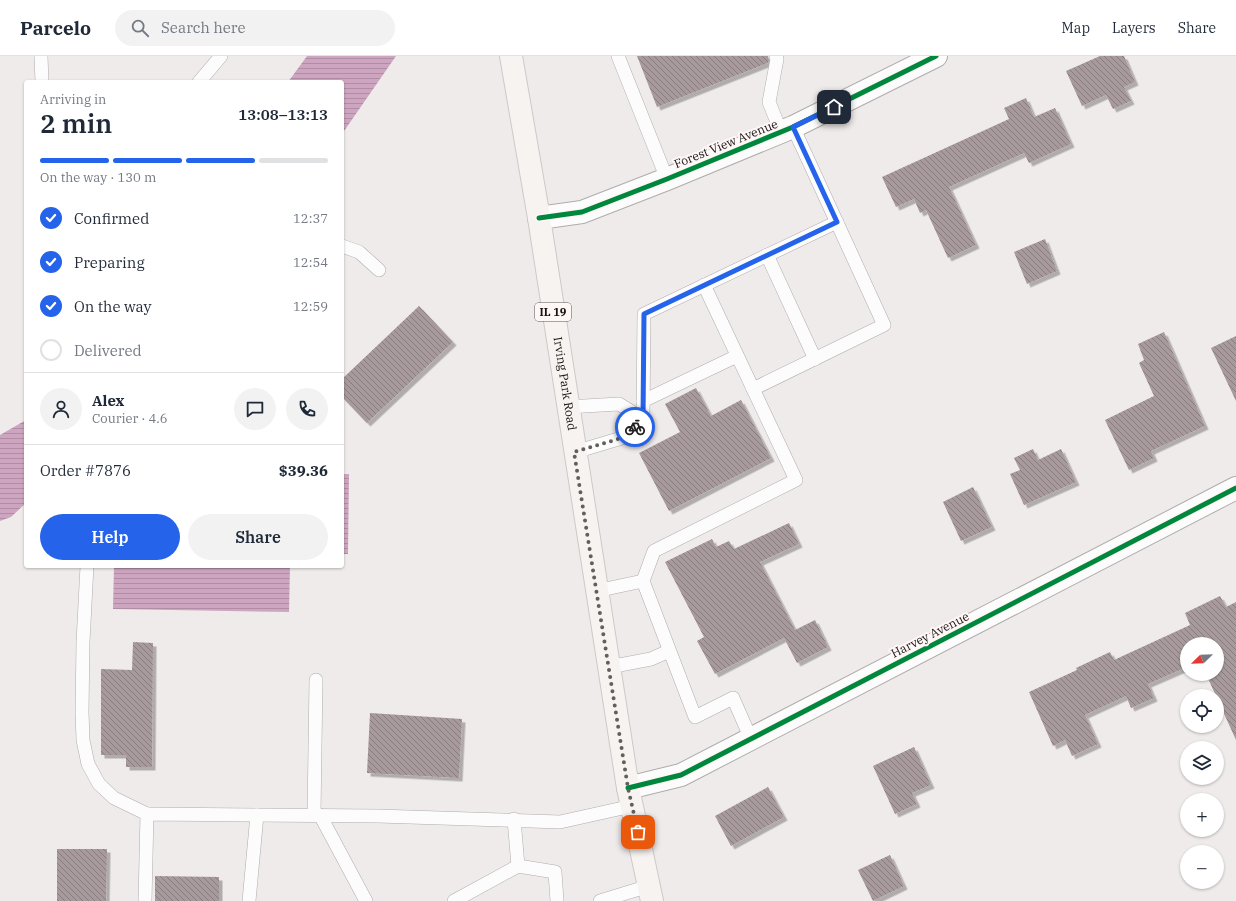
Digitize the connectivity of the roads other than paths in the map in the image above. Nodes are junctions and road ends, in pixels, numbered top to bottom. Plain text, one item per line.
1 (41, 56) edge
2 (221, 56) edge
3 (511, 56) edge
4 (618, 56) edge
5 (776, 56) edge
6 (936, 56) edge
7 (42, 80) edge
8 (201, 80) edge
9 (787, 130) junction
10 (667, 179) junction
11 (539, 218) junction
12 (837, 222) junction
13 (344, 247) edge
14 (767, 255) junction
15 (379, 270) dead end
16 (704, 285) junction
17 (737, 356) junction
18 (815, 359) junction
19 (753, 389) junction
20 (643, 401) junction
21 (568, 407) junction
22 (643, 419) junction
23 (574, 452) junction
24 (1236, 488) edge
25 (87, 568) edge
26 (642, 582) junction
27 (596, 590) junction
28 (669, 651) junction
29 (609, 667) junction
30 (316, 680) dead end
31 (750, 740) junction
32 (630, 797) junction
33 (147, 814) junction
34 (257, 815) junction
35 (317, 815) junction
36 (514, 820) junction
37 (518, 866) junction
38 (651, 893) edge
39 (145, 901) edge
40 (249, 901) edge
41 (366, 901) edge
42 (454, 901) edge
43 (557, 901) edge
44 (600, 901) edge

1 - 7 lane
2 - 8 lane
3 - 11 main road, Irving Park Road / IL 19
4 - 10 lane
5 - 9 lane
6 - 9 street, Forest View Avenue
9 - 10 street, Forest View Avenue
9 - 12 lane
10 - 11 street, Forest View Avenue
11 - 21 main road, Irving Park Road / IL 19
12 - 14 lane
12 - 18 lane
13 - 15 lane
14 - 16 lane
14 - 18 lane
16 - 17 lane
16 - 20 lane
17 - 19 lane
17 - 20 lane
18 - 19 lane
19 - 26 lane
20 - 22 lane
21 - 22 lane
21 - 23 main road, Irving Park Road / IL 19
22 - 23 lane
23 - 27 main road, Irving Park Road / IL 19
24 - 31 street, Harvey Avenue
25 - 33 lane
26 - 27 lane
26 - 28 lane
27 - 29 main road, Irving Park Road / IL 19
28 - 29 lane
28 - 31 lane
29 - 32 main road, Irving Park Road / IL 19
30 - 35 lane
31 - 32 street, Harvey Avenue
32 - 36 lane
32 - 38 main road, Irving Park Road / IL 19
33 - 34 lane
33 - 39 lane
34 - 35 lane
34 - 40 lane
35 - 36 lane
35 - 41 lane
36 - 37 lane
37 - 42 lane
37 - 43 lane
38 - 44 lane

